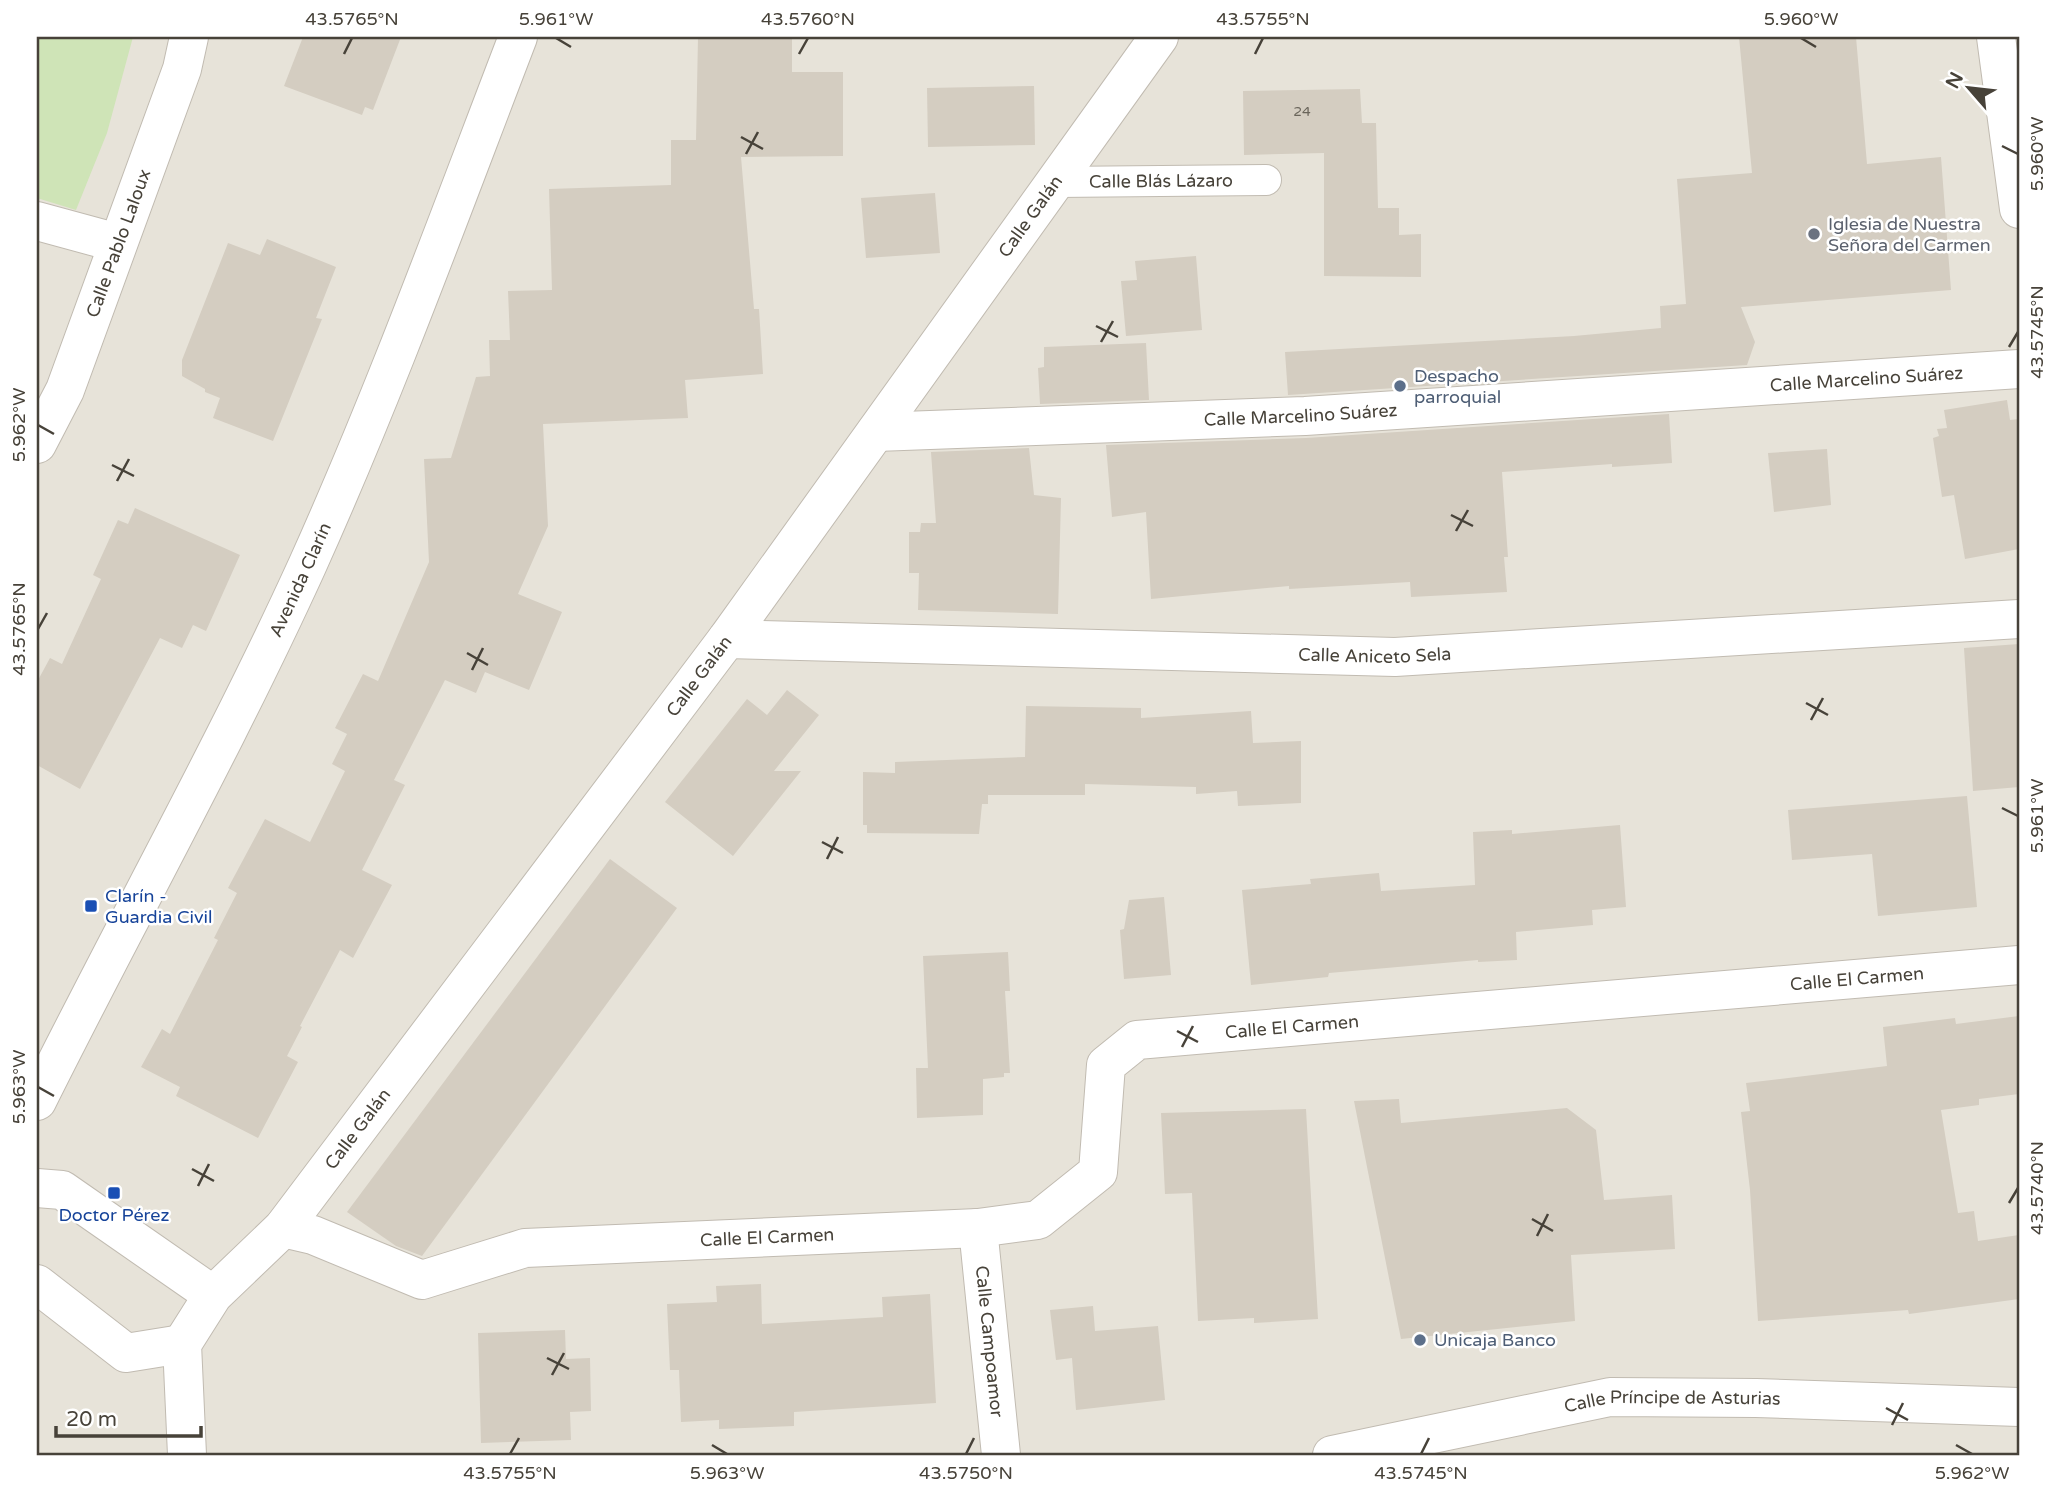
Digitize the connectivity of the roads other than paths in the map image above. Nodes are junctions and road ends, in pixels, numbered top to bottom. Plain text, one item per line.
1 (188, 37) edge
2 (518, 37) edge
3 (1158, 37) edge
4 (1996, 37) edge
5 (2012, 114) edge
6 (1266, 180) dead end
7 (1056, 182) junction
8 (2019, 209) edge
9 (37, 221) edge
10 (118, 243) junction
11 (2019, 369) edge
12 (876, 432) junction
13 (37, 444) edge
14 (2019, 619) edge
15 (727, 639) junction
16 (2019, 965) edge
17 (37, 1101) edge
18 (37, 1188) edge
19 (283, 1228) junction
20 (978, 1228) junction
21 (37, 1284) edge
22 (213, 1295) junction
23 (182, 1344) junction
24 (2019, 1407) edge
25 (187, 1455) edge
26 (1001, 1455) edge
27 (1332, 1455) edge

1 - 10 street, Calle Pablo Laloux
2 - 17 street, Avenida Clarín
3 - 7 street, Calle Galán
4 - 5 street
5 - 8 street
6 - 7 lane, Calle Blás Lázaro
7 - 12 street, Calle Galán
9 - 10 street
10 - 13 street, Calle Pablo Laloux
11 - 12 street, Calle Marcelino Suárez
12 - 15 street, Calle Galán
14 - 15 street, Calle Aniceto Sela
15 - 19 street, Calle Galán
16 - 20 street, Calle El Carmen
18 - 22 street
19 - 20 street, Calle El Carmen
19 - 22 street, Calle Galán
20 - 26 street, Calle Campoamor
21 - 23 street
22 - 23 street, Calle Galán
23 - 25 street
24 - 27 street, Calle Príncipe de Asturias

